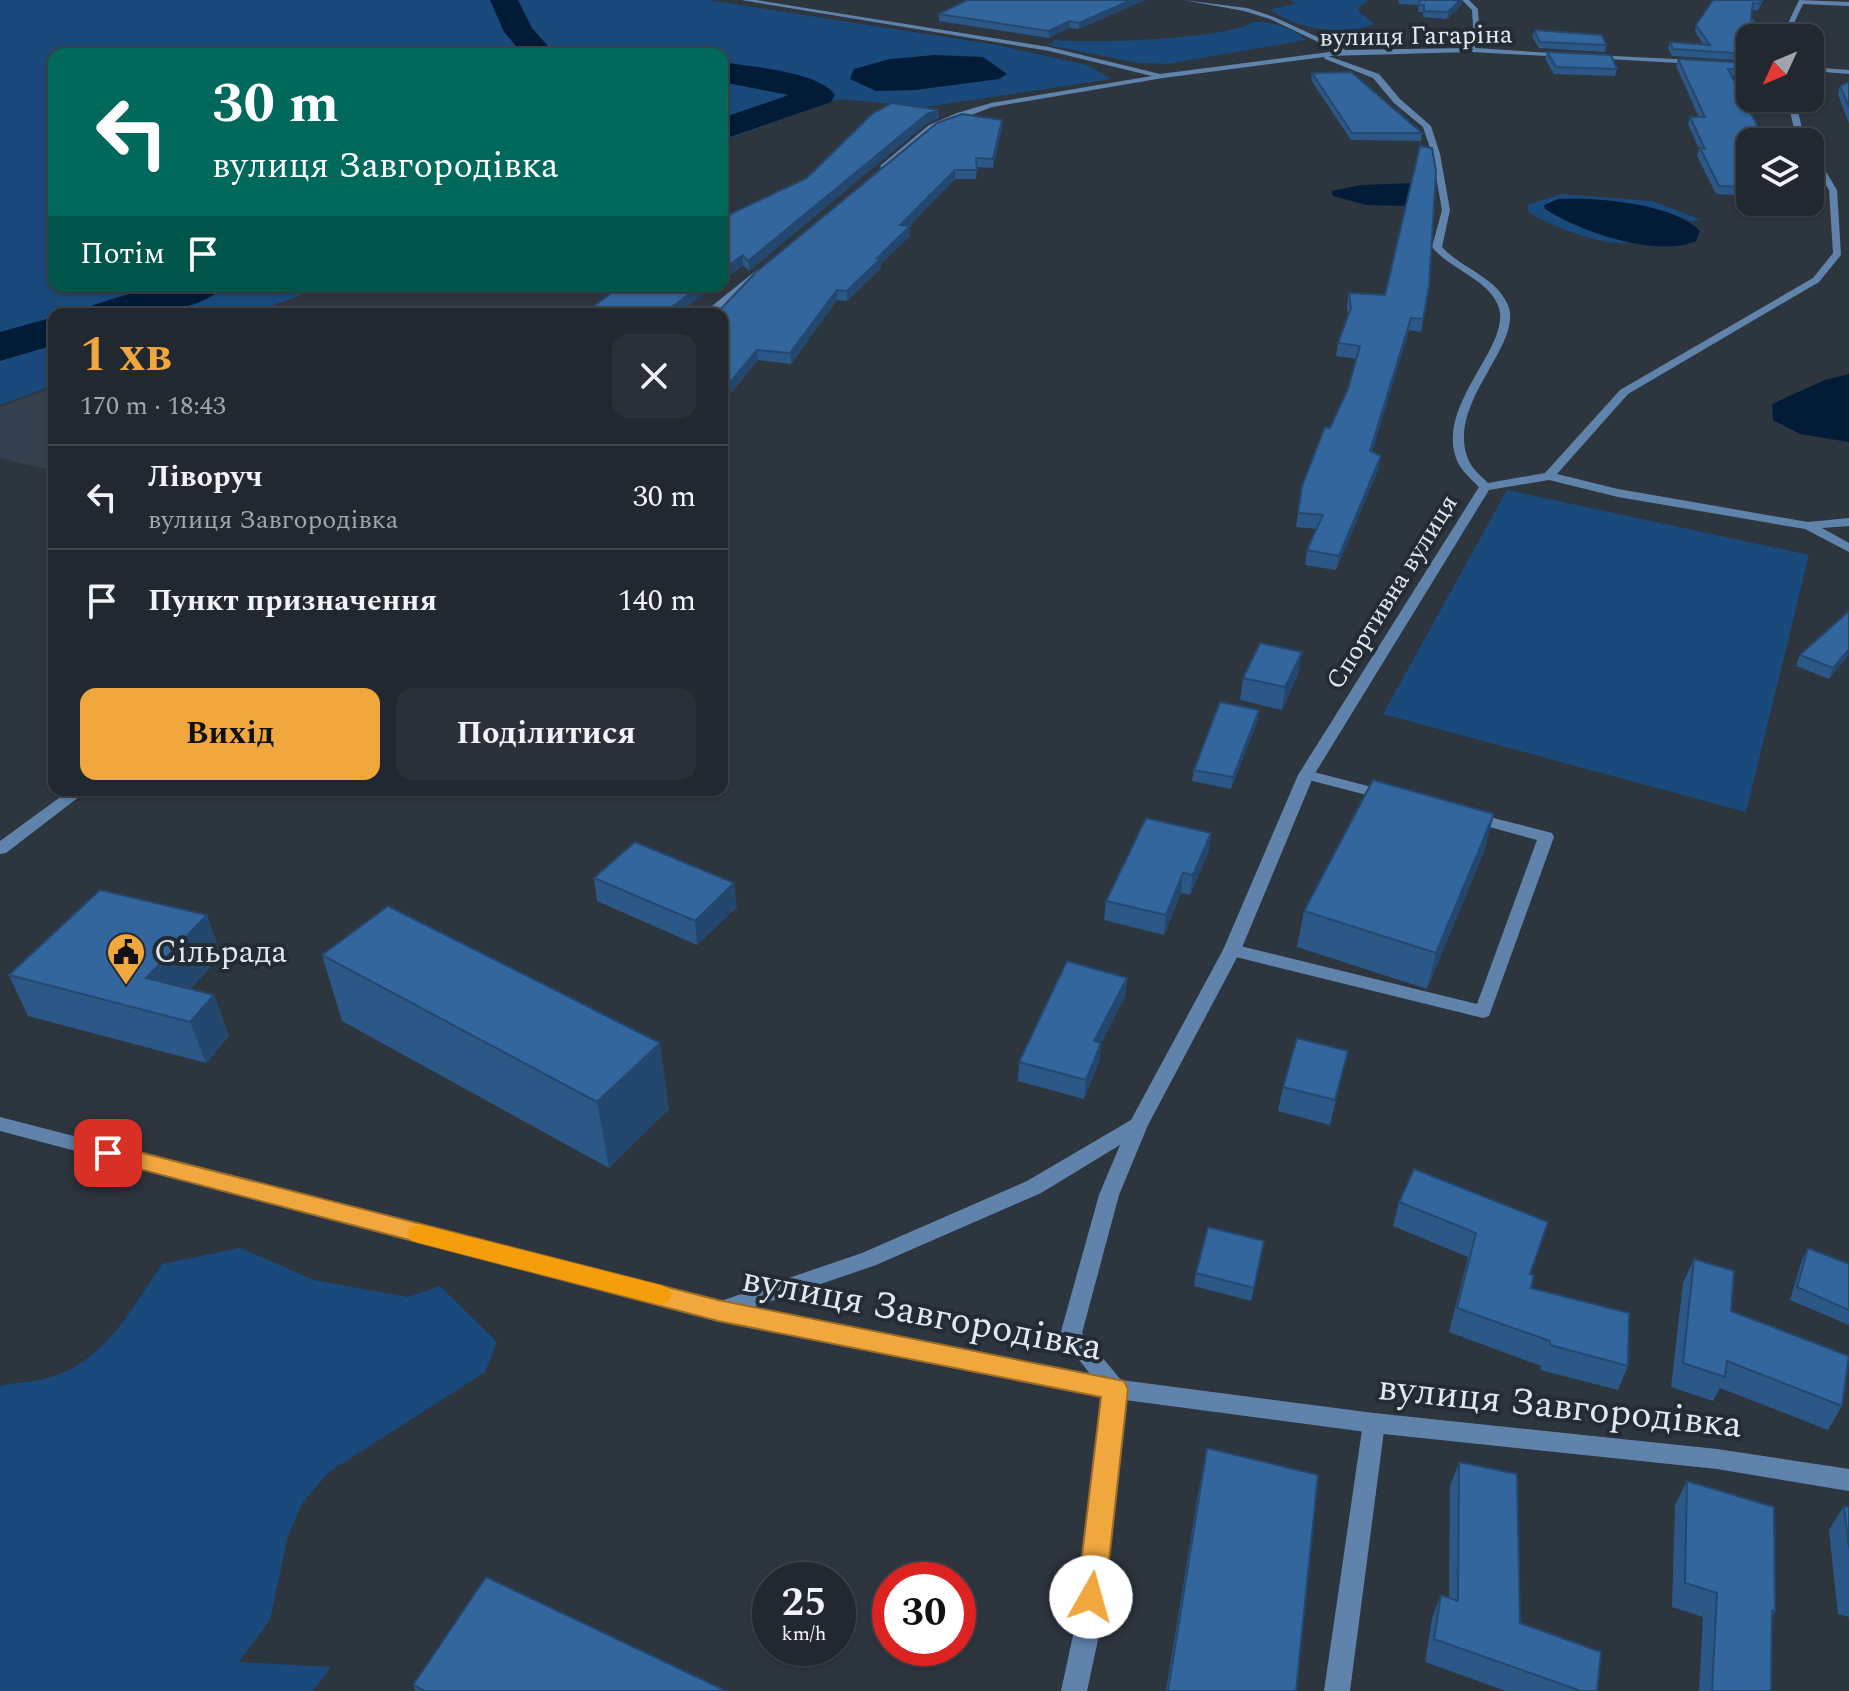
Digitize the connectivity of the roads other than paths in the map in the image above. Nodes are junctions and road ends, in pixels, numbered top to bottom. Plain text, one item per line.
1 (744, 0) edge
2 (1186, 0) edge
3 (1465, 0) edge
4 (1801, 1) edge
5 (1849, 4) edge
6 (1790, 24) edge
7 (1471, 50) junction
8 (1345, 52) junction
9 (1323, 56) junction
10 (1705, 63) edge
11 (1824, 70) edge
12 (1849, 72) edge
13 (1163, 76) junction
14 (876, 174) edge
15 (1824, 175) edge
16 (768, 265) edge
17 (714, 308) edge
18 (1549, 476) junction
19 (1485, 487) junction
20 (1849, 522) edge
21 (1808, 526) junction
22 (1849, 548) edge
23 (1306, 775) junction
24 (72, 796) edge
25 (1396, 798) edge
26 (1456, 814) edge
27 (0, 849) edge
28 (1232, 950) junction
29 (0, 1124) edge
30 (1138, 1125) junction
31 (718, 1311) junction
32 (1115, 1389) junction
33 (1374, 1423) junction
34 (1849, 1480) edge
35 (1074, 1691) edge
36 (1337, 1691) edge

1 - 13 street
2 - 8 street
3 - 7 street
4 - 5 street
4 - 6 street
7 - 8 street, вулиця Гагаріна
7 - 10 street, вулиця Гагаріна
8 - 9 street, вулиця Гагаріна
9 - 13 street, вулиця Гагаріна
9 - 19 street, Спортивна вулиця
11 - 12 street
13 - 14 street, вулиця Гагаріна
15 - 18 street
16 - 17 street
18 - 19 street
18 - 21 street
19 - 23 street, Спортивна вулиця
20 - 21 street
21 - 22 street
23 - 25 street
23 - 28 street, Спортивна вулиця
24 - 27 street
26 - 28 street
28 - 30 street, Спортивна вулиця
29 - 31 street, вулиця Завгородівка
30 - 31 street
30 - 32 street, Спортивна вулиця
31 - 32 street, вулиця Завгородівка
32 - 33 street, вулиця Завгородівка
32 - 35 street
33 - 34 street, вулиця Завгородівка
33 - 36 street

